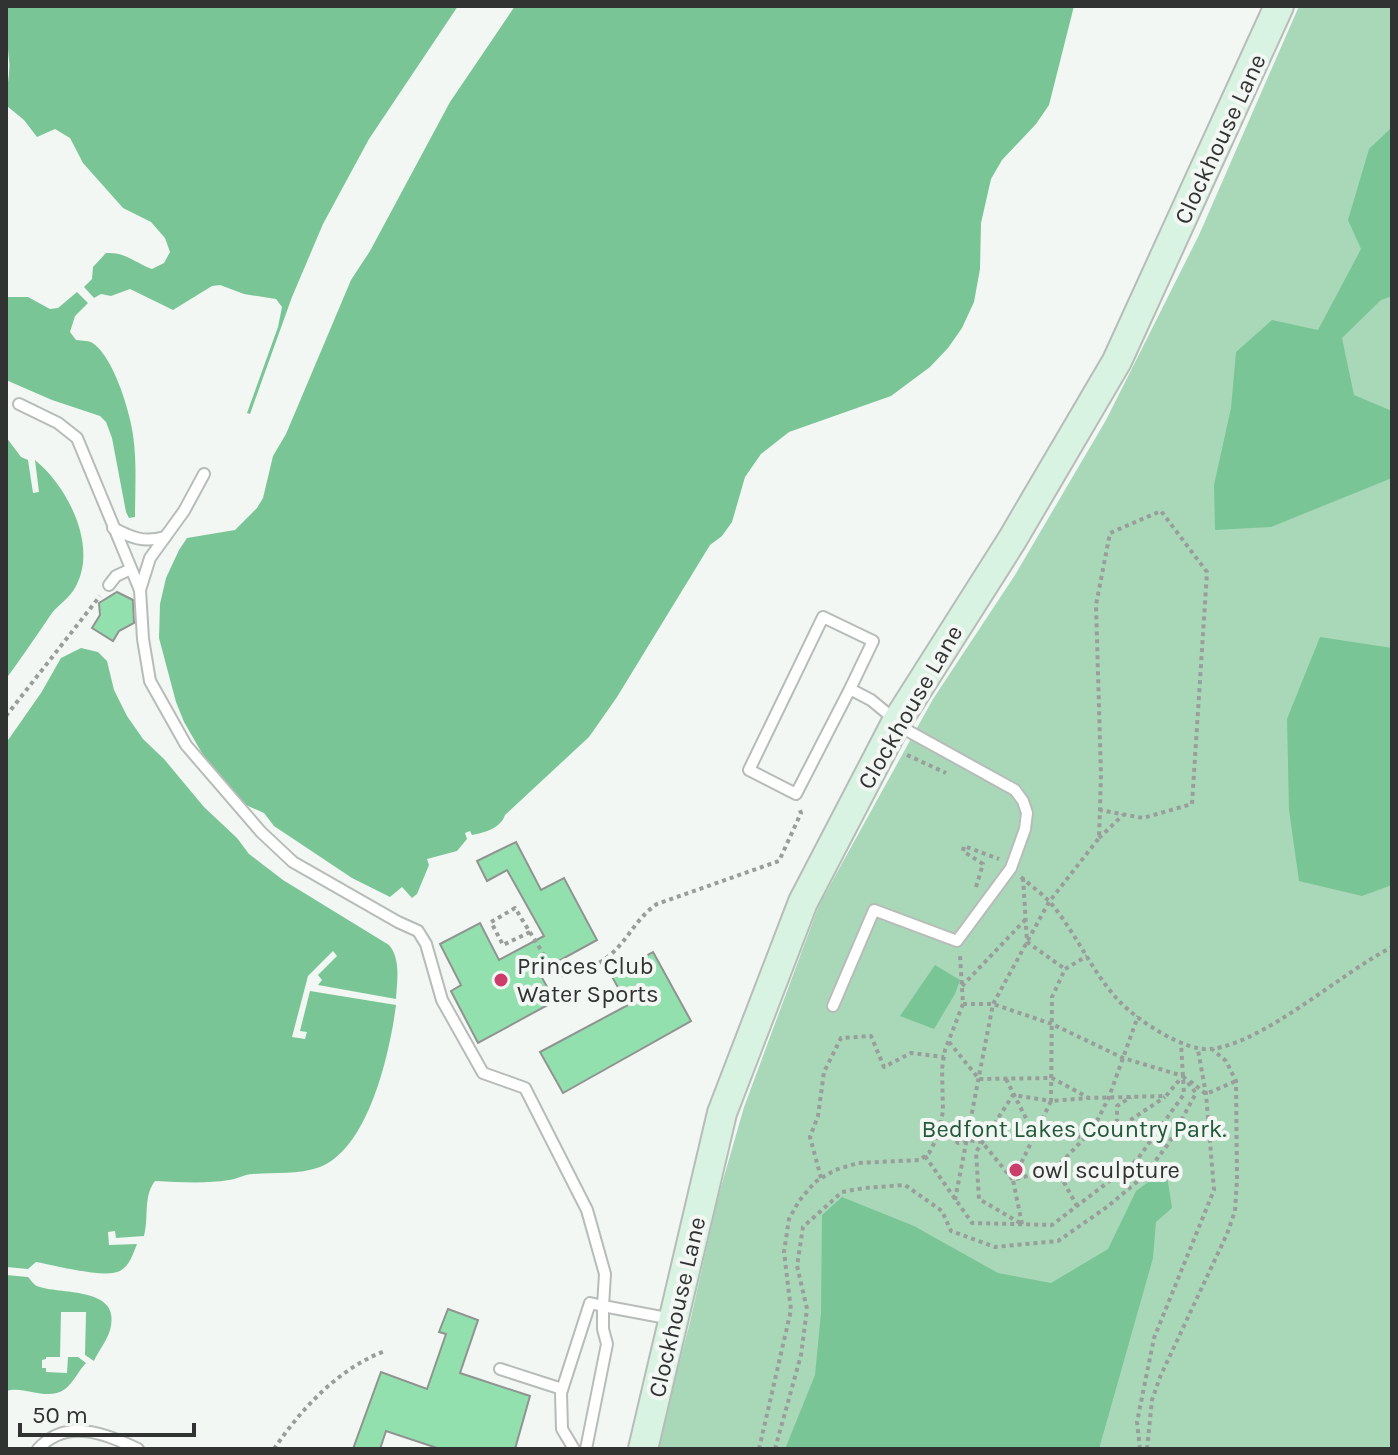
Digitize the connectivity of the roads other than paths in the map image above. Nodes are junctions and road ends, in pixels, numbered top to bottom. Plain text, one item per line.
1 (1279, 6) edge
2 (19, 404) dead end
3 (204, 474) dead end
4 (113, 528) junction
5 (165, 537) junction
6 (131, 569) junction
7 (109, 585) road end
8 (140, 590) junction
9 (850, 689) junction
10 (896, 723) junction
11 (833, 1006) dead end
12 (603, 1306) junction
13 (674, 1319) junction
14 (500, 1369) dead end
15 (562, 1389) junction
16 (38, 1449) edge
17 (138, 1449) edge
18 (574, 1449) edge
19 (586, 1449) edge
20 (643, 1449) edge

1 - 10 main road, Clockhouse Lane
2 - 4 lane
3 - 5 lane
4 - 5 lane
4 - 6 lane
5 - 8 lane
6 - 7 lane
6 - 8 lane
8 - 12 lane
9 - 9 lane
9 - 10 lane
10 - 11 lane
10 - 13 main road, Clockhouse Lane
12 - 13 lane
12 - 15 lane
12 - 19 lane
13 - 20 main road, Clockhouse Lane
14 - 15 lane
15 - 18 lane
16 - 17 lane

